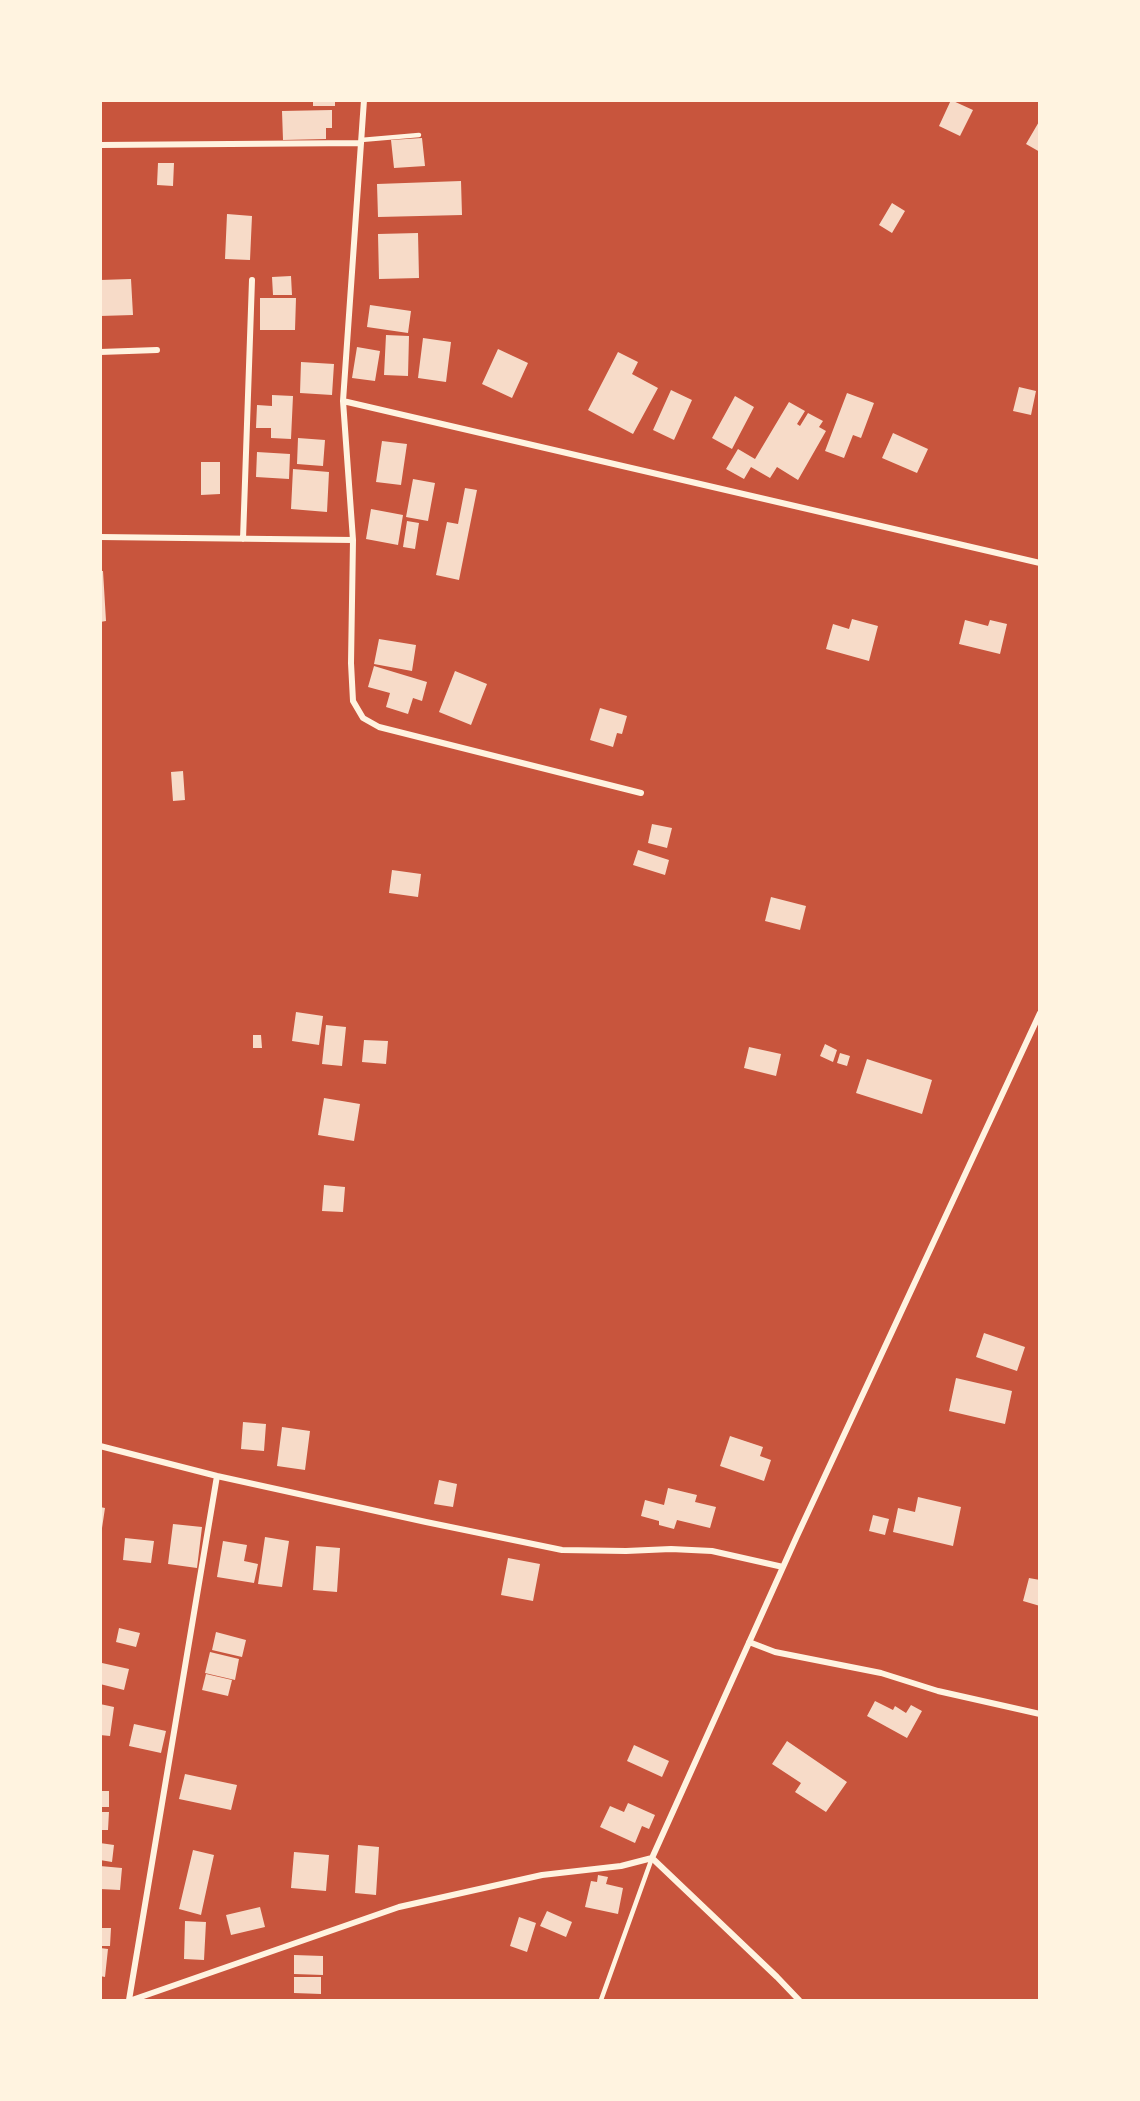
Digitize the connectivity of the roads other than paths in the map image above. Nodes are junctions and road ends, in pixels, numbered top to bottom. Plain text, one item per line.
1 (364, 100) edge
2 (419, 135) dead end
3 (361, 141) junction
4 (100, 145) edge
5 (252, 280) dead end
6 (157, 351) dead end
7 (100, 352) edge
8 (343, 401) junction
9 (100, 537) edge
10 (243, 539) junction
11 (353, 540) junction
12 (1040, 563) edge
13 (641, 793) dead end
14 (1040, 1013) edge
15 (100, 1446) edge
16 (217, 1476) junction
17 (783, 1567) junction
18 (749, 1642) junction
19 (1040, 1714) edge
20 (652, 1858) junction
21 (130, 2001) edge
22 (601, 2001) edge
23 (799, 2001) edge

1 - 3 street
2 - 3 lane
3 - 4 street
3 - 8 street
5 - 10 street
6 - 7 street
8 - 11 street
8 - 12 street
9 - 10 street
10 - 11 street
11 - 13 street
14 - 17 street
15 - 16 street
16 - 17 street
16 - 21 street
17 - 18 street
18 - 19 street
18 - 20 street
20 - 21 street
20 - 22 lane
20 - 23 street

